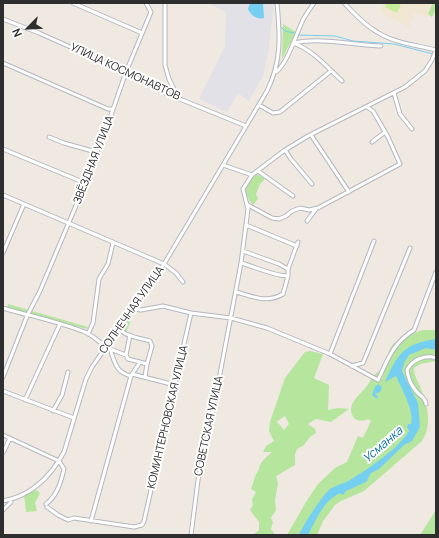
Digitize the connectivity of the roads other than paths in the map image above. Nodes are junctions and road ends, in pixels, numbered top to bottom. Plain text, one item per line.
1 (72, 3) edge
2 (146, 3) edge
3 (166, 3) edge
4 (278, 3) edge
5 (314, 3) edge
6 (344, 3) edge
7 (3, 19) edge
8 (142, 33) junction
9 (293, 44) junction
10 (381, 46) dead end
11 (436, 50) edge
12 (434, 59) edge
13 (3, 63) edge
14 (332, 71) junction
15 (126, 72) junction
16 (276, 72) junction
17 (342, 81) dead end
18 (394, 93) junction
19 (178, 98) junction
20 (373, 104) junction
21 (259, 105) junction
22 (367, 107) junction
23 (114, 109) junction
24 (373, 111) junction
25 (246, 126) junction
26 (412, 129) dead end
27 (385, 132) junction
28 (311, 134) junction
29 (49, 137) dead end
30 (372, 142) dead end
31 (3, 149) edge
32 (285, 150) junction
33 (96, 152) junction
34 (223, 165) junction
35 (258, 171) junction
36 (252, 175) junction
37 (85, 183) junction
38 (312, 184) dead end
39 (349, 192) junction
40 (3, 195) edge
41 (293, 196) dead end
42 (24, 204) junction
43 (248, 205) junction
44 (316, 209) junction
45 (309, 210) junction
46 (312, 215) junction
47 (307, 220) dead end
48 (69, 223) junction
49 (246, 225) junction
50 (374, 241) dead end
51 (113, 243) junction
52 (410, 248) dead end
53 (243, 251) junction
54 (3, 253) edge
55 (241, 263) junction
56 (164, 264) junction
57 (288, 269) junction
58 (436, 272) edge
59 (288, 276) junction
60 (183, 282) dead end
61 (236, 292) junction
62 (3, 308) edge
63 (133, 309) junction
64 (191, 313) junction
65 (27, 316) junction
66 (231, 318) junction
67 (60, 324) junction
68 (119, 328) junction
69 (88, 334) junction
70 (130, 335) junction
71 (105, 347) junction
72 (110, 349) junction
73 (330, 354) junction
74 (126, 355) junction
75 (436, 358) edge
76 (140, 362) junction
77 (147, 364) junction
78 (351, 366) junction
79 (68, 372) dead end
80 (131, 375) junction
81 (3, 377) edge
82 (145, 377) junction
83 (176, 382) junction
84 (3, 391) edge
85 (25, 400) junction
86 (426, 404) dead end
87 (53, 410) junction
88 (74, 418) junction
89 (3, 435) edge
90 (10, 438) junction
91 (3, 453) edge
92 (59, 461) junction
93 (11, 499) junction
94 (3, 501) edge
95 (3, 510) edge
96 (91, 520) junction
97 (191, 535) edge

1 - 8 street
2 - 8 street, ЗВЁЗДНАЯ УЛИЦА
3 - 19 street
4 - 16 street, СОЛНЕЧНАЯ УЛИЦА
5 - 9 street, СОЛНЕЧНАЯ УЛИЦА
6 - 11 street
7 - 15 street, УЛИЦА КОСМОНАВТОВ
8 - 15 street, ЗВЁЗДНАЯ УЛИЦА
9 - 10 street
9 - 14 street
9 - 16 street, СОЛНЕЧНАЯ УЛИЦА
11 - 12 street
12 - 18 street
13 - 23 street
14 - 17 street
14 - 21 street
15 - 19 street, УЛИЦА КОСМОНАВТОВ
15 - 23 street, ЗВЁЗДНАЯ УЛИЦА
16 - 21 street, СОЛНЕЧНАЯ УЛИЦА
18 - 20 street
18 - 26 street
19 - 25 street, УЛИЦА КОСМОНАВТОВ
20 - 22 street
20 - 24 street
21 - 25 street, СОЛНЕЧНАЯ УЛИЦА
22 - 24 street
22 - 28 street
23 - 33 street, ЗВЁЗДНАЯ УЛИЦА
24 - 27 street
25 - 34 street, СОЛНЕЧНАЯ УЛИЦА
27 - 30 street
27 - 39 street
28 - 32 street
28 - 39 street
29 - 33 street
31 - 37 street
32 - 35 street
32 - 38 street
33 - 37 street, ЗВЁЗДНАЯ УЛИЦА
34 - 36 street
34 - 56 street, СОЛНЕЧНАЯ УЛИЦА
35 - 36 street
35 - 41 street
36 - 43 street, СОВЕТСКАЯ УЛИЦА
37 - 48 street, ЗВЁЗДНАЯ УЛИЦА
39 - 44 street
40 - 42 street
42 - 48 street
42 - 54 street
43 - 45 street
43 - 49 street, СОВЕТСКАЯ УЛИЦА
44 - 45 street
44 - 46 street
45 - 46 street
46 - 47 street
48 - 51 street
48 - 65 street, ЗВЁЗДНАЯ УЛИЦА
49 - 53 street, СОВЕТСКАЯ УЛИЦА
49 - 57 street
50 - 73 street
51 - 56 street
51 - 69 street
52 - 78 street
53 - 55 street, СОВЕТСКАЯ УЛИЦА
53 - 57 street
55 - 59 street
55 - 61 street, СОВЕТСКАЯ УЛИЦА
56 - 60 street
56 - 63 street, СОЛНЕЧНАЯ УЛИЦА
57 - 59 street
58 - 78 street
59 - 61 street
61 - 66 street, СОВЕТСКАЯ УЛИЦА
62 - 65 street
63 - 64 street
63 - 68 street, СОЛНЕЧНАЯ УЛИЦА
64 - 66 street
64 - 83 street, КОМИНТЕРНОВСКАЯ УЛИЦА
65 - 67 street
65 - 81 street, ЗВЁЗДНАЯ УЛИЦА
66 - 73 street
66 - 97 street, СОВЕТСКАЯ УЛИЦА
67 - 69 street
67 - 85 street
68 - 70 street
68 - 71 street, СОЛНЕЧНАЯ УЛИЦА
69 - 71 street
70 - 74 street
70 - 77 street
71 - 72 street
71 - 88 street, СОЛНЕЧНАЯ УЛИЦА
72 - 74 street
72 - 80 street
73 - 78 street
74 - 76 street
75 - 86 street
76 - 77 street
76 - 80 street
77 - 82 street
79 - 87 street
80 - 82 street
80 - 96 street
82 - 83 street
83 - 96 street, КОМИНТЕРНОВСКАЯ УЛИЦА
84 - 85 street
85 - 87 street
87 - 88 street
88 - 92 street, СОЛНЕЧНАЯ УЛИЦА
89 - 90 street
90 - 91 street
90 - 92 street
92 - 93 street, СОЛНЕЧНАЯ УЛИЦА
92 - 96 street
93 - 94 street, СОЛНЕЧНАЯ УЛИЦА
93 - 95 street

